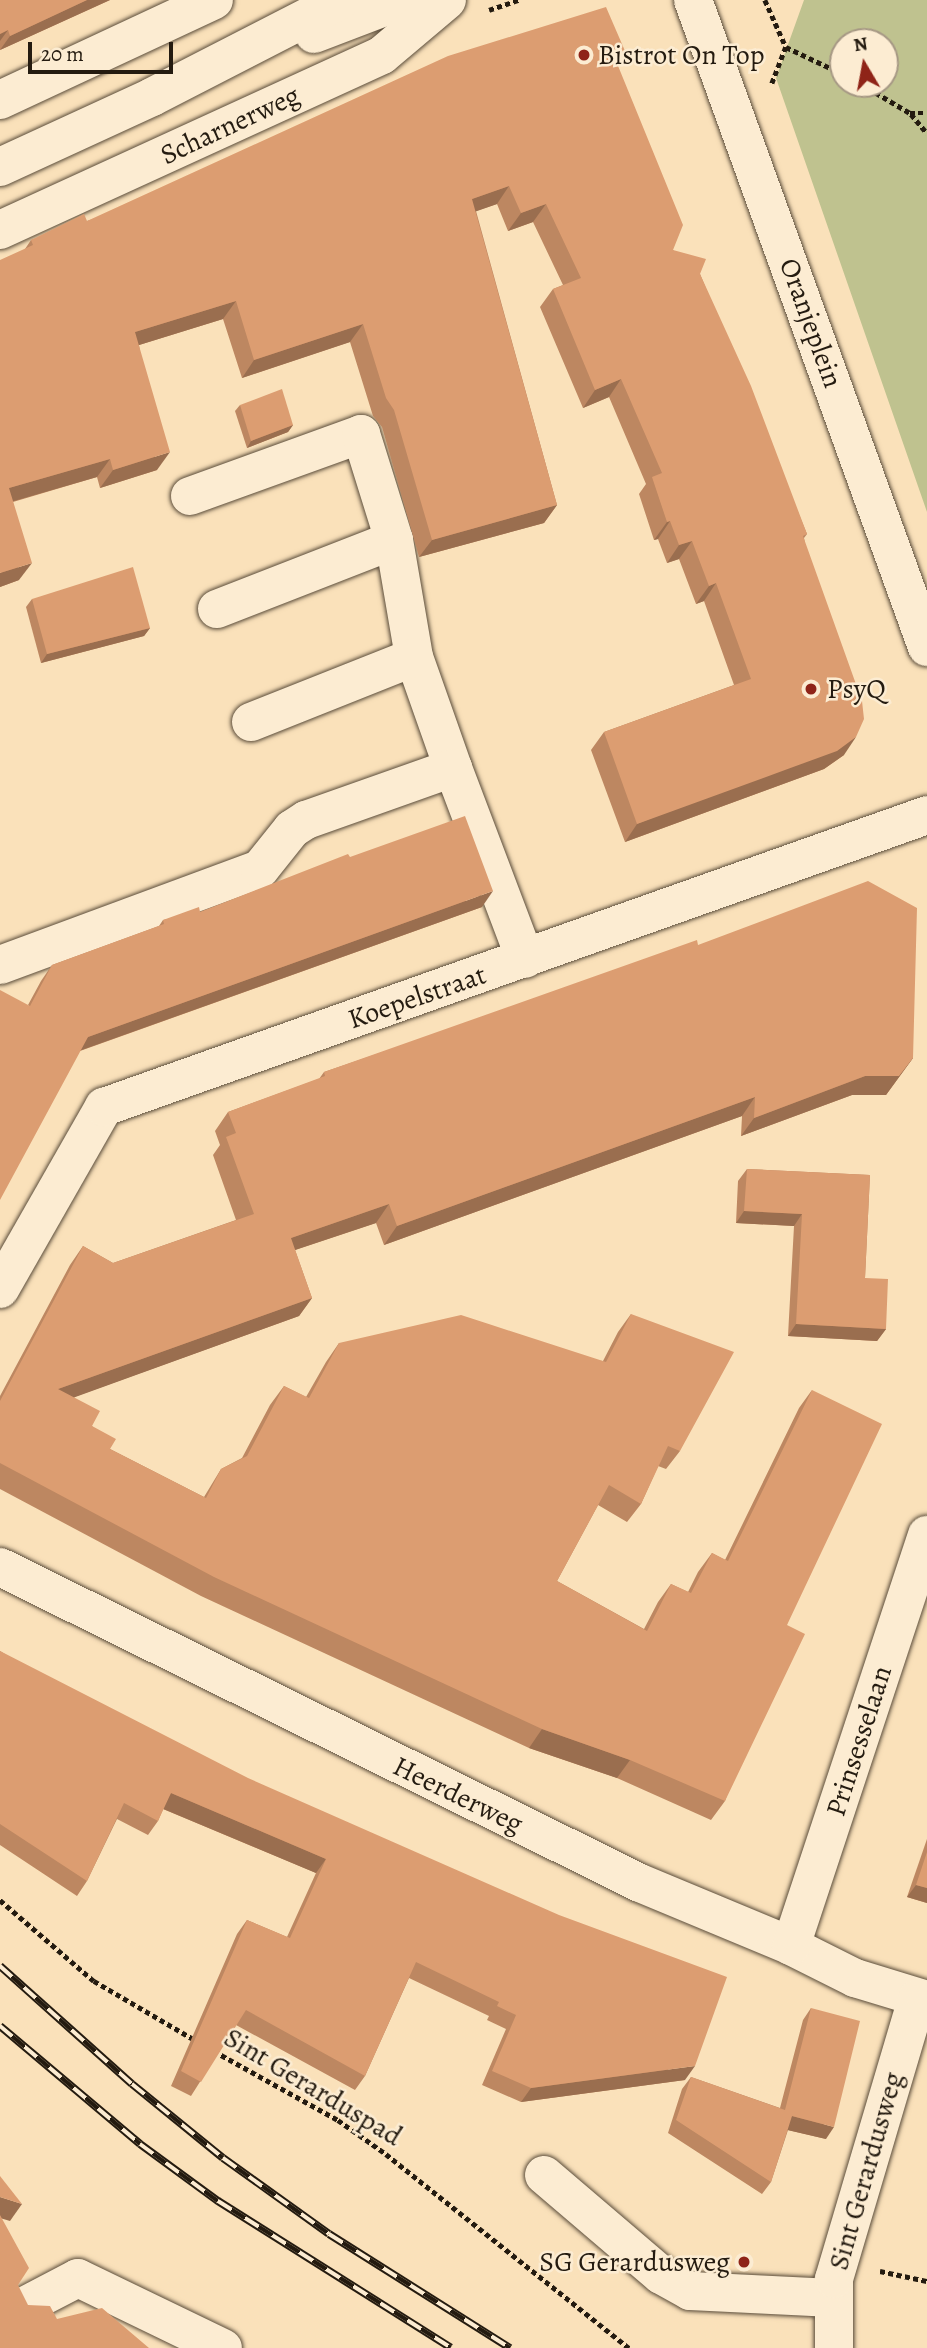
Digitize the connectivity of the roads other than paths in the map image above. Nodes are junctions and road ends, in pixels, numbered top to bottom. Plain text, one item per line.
1 (214, 0) edge
2 (341, 0) edge
3 (403, 0) edge
4 (447, 0) edge
5 (693, 0) edge
6 (152, 97) junction
7 (0, 100) edge
8 (0, 167) edge
9 (0, 230) edge
10 (190, 496) dead end
11 (394, 540) junction
12 (217, 609) dead end
13 (927, 647) edge
14 (414, 657) junction
15 (251, 723) dead end
16 (453, 768) junction
17 (927, 815) edge
18 (525, 958) junction
19 (0, 965) edge
20 (0, 1289) edge
21 (927, 1535) edge
22 (0, 1567) edge
23 (791, 1946) junction
24 (922, 1999) edge
25 (544, 2175) dead end
26 (833, 2298) junction
27 (28, 2304) edge
28 (223, 2348) edge
29 (834, 2348) edge

1 - 7 street
2 - 6 street, Scharnerweg
3 - 6 street, Scharnerweg
4 - 9 street, Scharnerweg
5 - 13 street, Oranjeplein
6 - 8 street, Scharnerweg
10 - 11 street
11 - 12 street
11 - 14 street
14 - 15 street
14 - 16 street
16 - 18 street
16 - 19 street
17 - 18 street, Koepelstraat
18 - 20 street, Koepelstraat
21 - 23 street, Prinsesselaan
22 - 23 street, Heerderweg
23 - 24 street, Heerderweg
24 - 26 street, Sint Gerardusweg
25 - 26 street
26 - 29 street, Sint Gerardusweg
27 - 28 street

